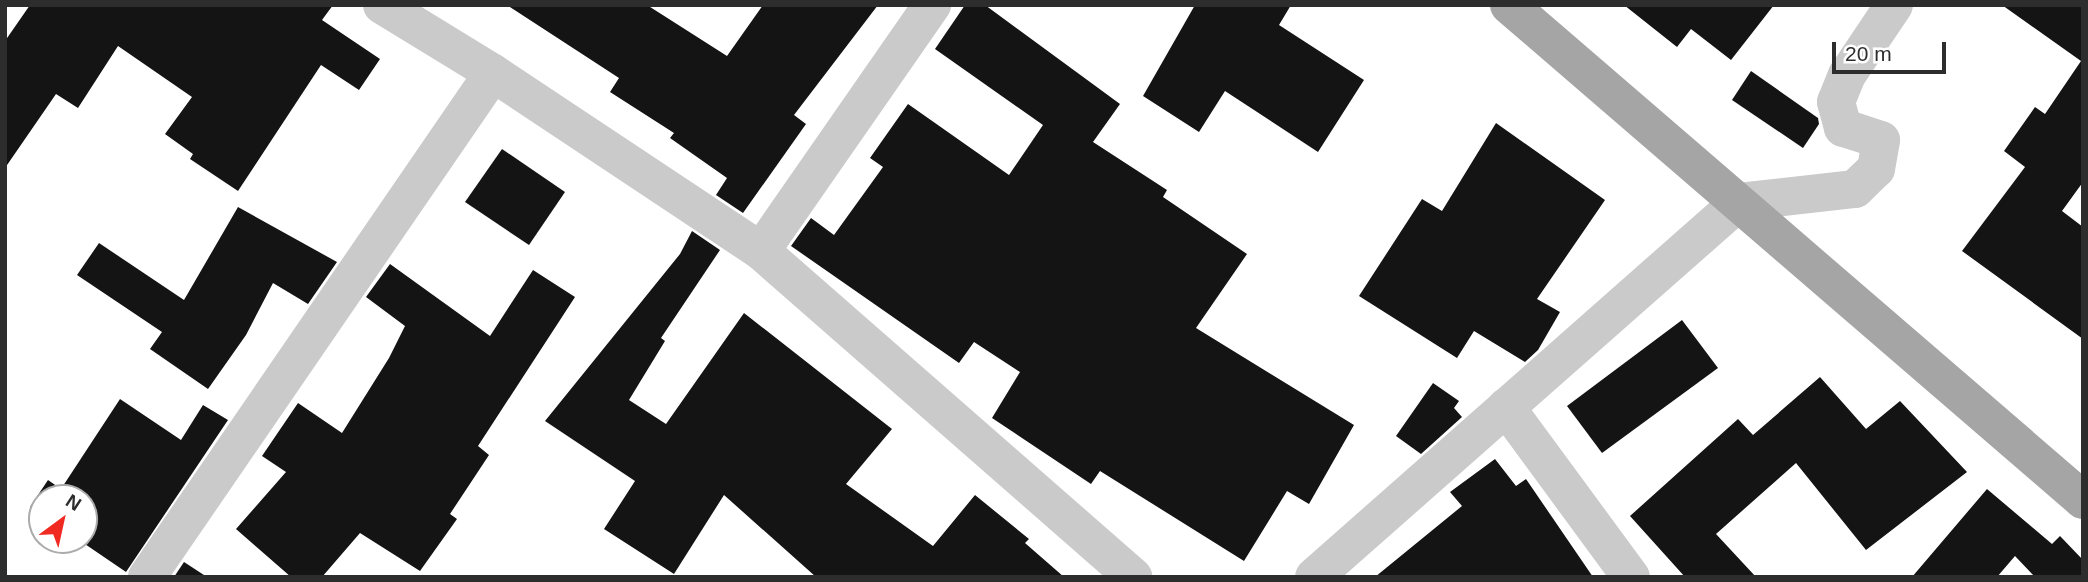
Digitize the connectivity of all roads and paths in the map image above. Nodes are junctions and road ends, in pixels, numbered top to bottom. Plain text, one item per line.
1 (382, 5) edge
2 (932, 5) edge
3 (1509, 5) edge
4 (1894, 5) edge
5 (493, 73) junction
6 (1739, 202) junction
7 (761, 251) junction
8 (1506, 407) junction
9 (2083, 500) edge
10 (147, 577) edge
11 (1134, 577) edge
12 (1314, 577) edge
13 (1631, 577) edge

1 - 5 street
2 - 7 street
3 - 6 main road
4 - 6 street
5 - 7 street
5 - 10 street
6 - 8 street
6 - 9 main road
7 - 11 street
8 - 12 street
8 - 13 street

